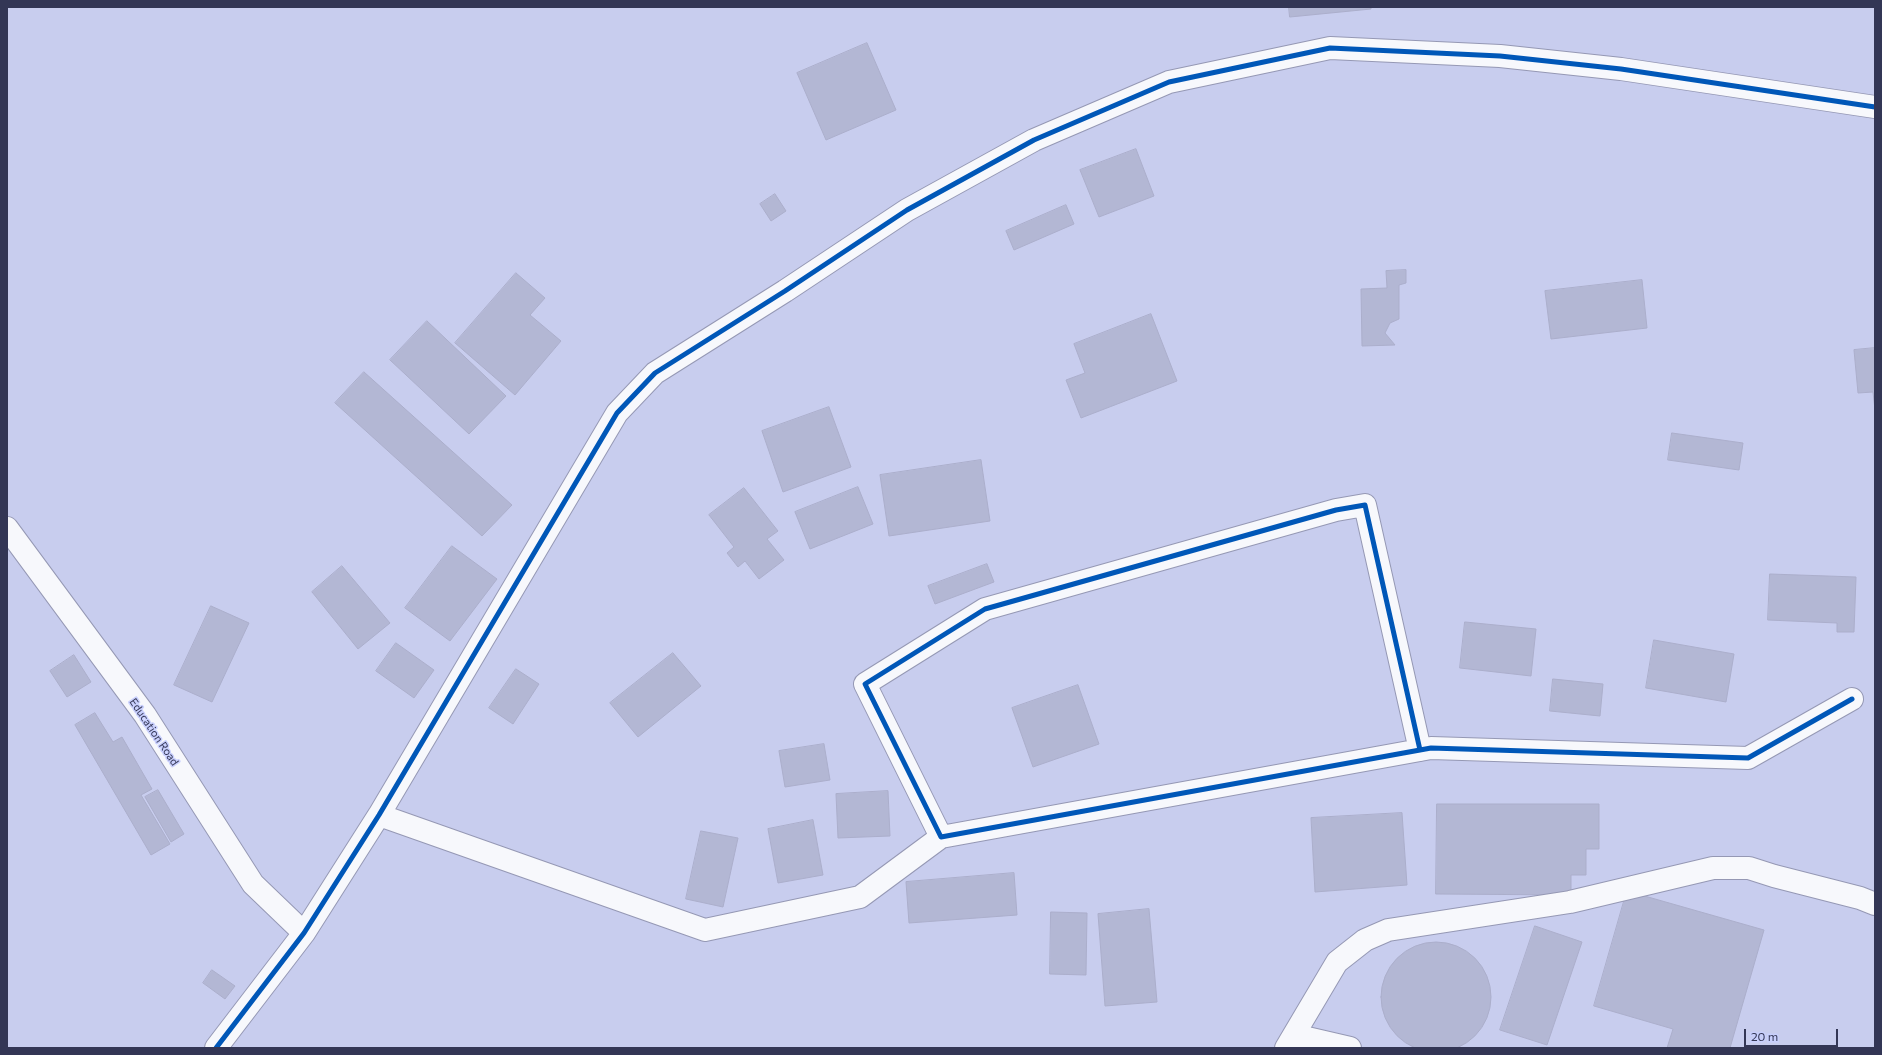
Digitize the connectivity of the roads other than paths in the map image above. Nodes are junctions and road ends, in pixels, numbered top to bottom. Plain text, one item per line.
1 (1875, 108) edge
2 (7, 528) edge
3 (1852, 699) dead end
4 (1420, 750) junction
5 (378, 815) junction
6 (941, 837) junction
7 (1875, 904) edge
8 (304, 933) junction
9 (1290, 1041) edge
10 (216, 1048) edge
11 (1350, 1048) edge

1 - 5 street
2 - 8 street, Education Road
3 - 4 street
4 - 6 street
4 - 6 street
5 - 6 street
5 - 8 street
7 - 9 street
8 - 10 street
9 - 11 street

